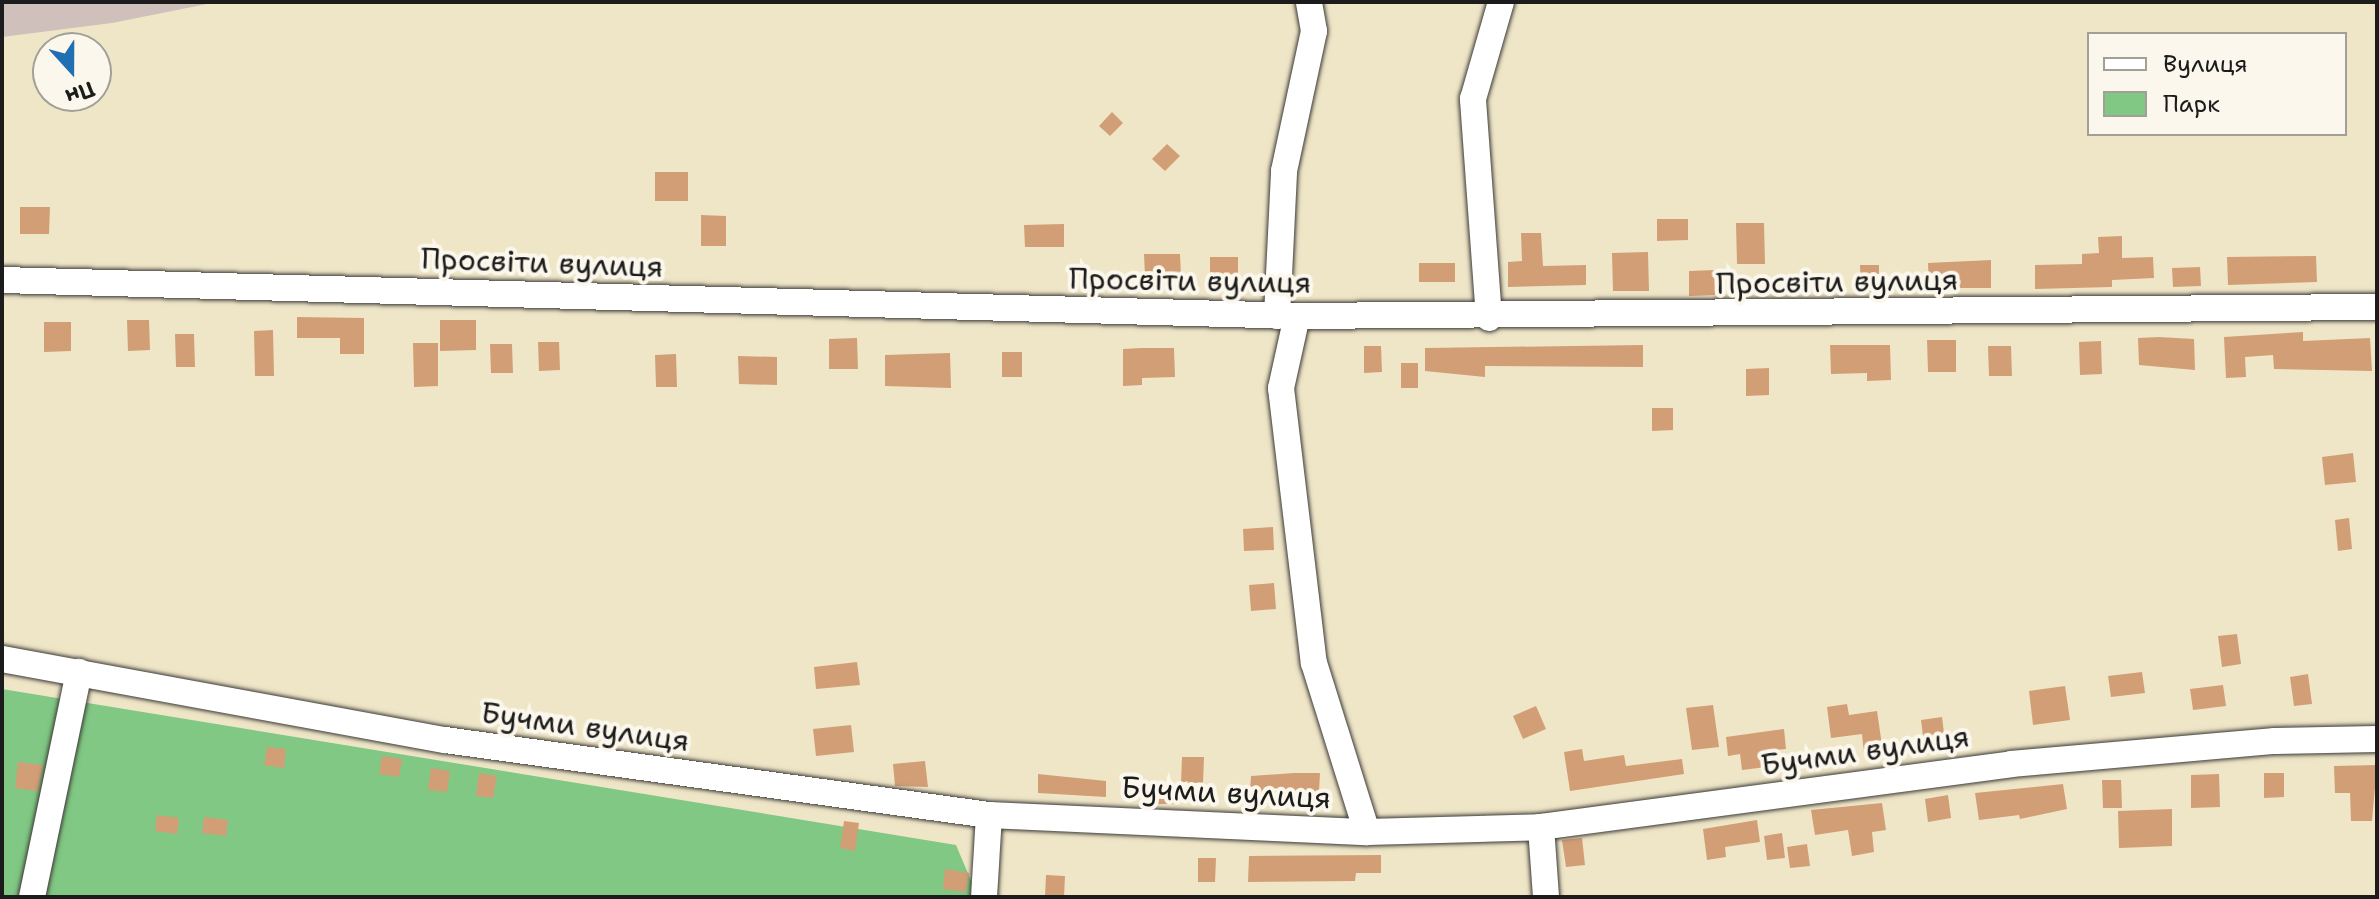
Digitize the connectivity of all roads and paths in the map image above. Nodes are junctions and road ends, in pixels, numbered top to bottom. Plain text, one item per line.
1 (1309, 2) edge
2 (1501, 2) edge
3 (2, 280) edge
4 (2377, 307) edge
5 (1287, 316) junction
6 (1489, 318) junction
7 (2, 659) edge
8 (79, 672) junction
9 (2377, 739) edge
10 (989, 815) junction
11 (1541, 827) junction
12 (1367, 832) junction
13 (32, 897) edge
14 (984, 897) edge
15 (1546, 897) edge

1 - 5 street
2 - 6 street
3 - 5 street, Просвіти вулиця
4 - 6 street, Просвіти вулиця
5 - 6 street, Просвіти вулиця
5 - 12 street
7 - 8 street, Бучми вулиця
8 - 10 street, Бучми вулиця
8 - 13 street
9 - 11 street, Бучми вулиця
10 - 12 street, Бучми вулиця
10 - 14 street
11 - 12 street, Бучми вулиця
11 - 15 street

